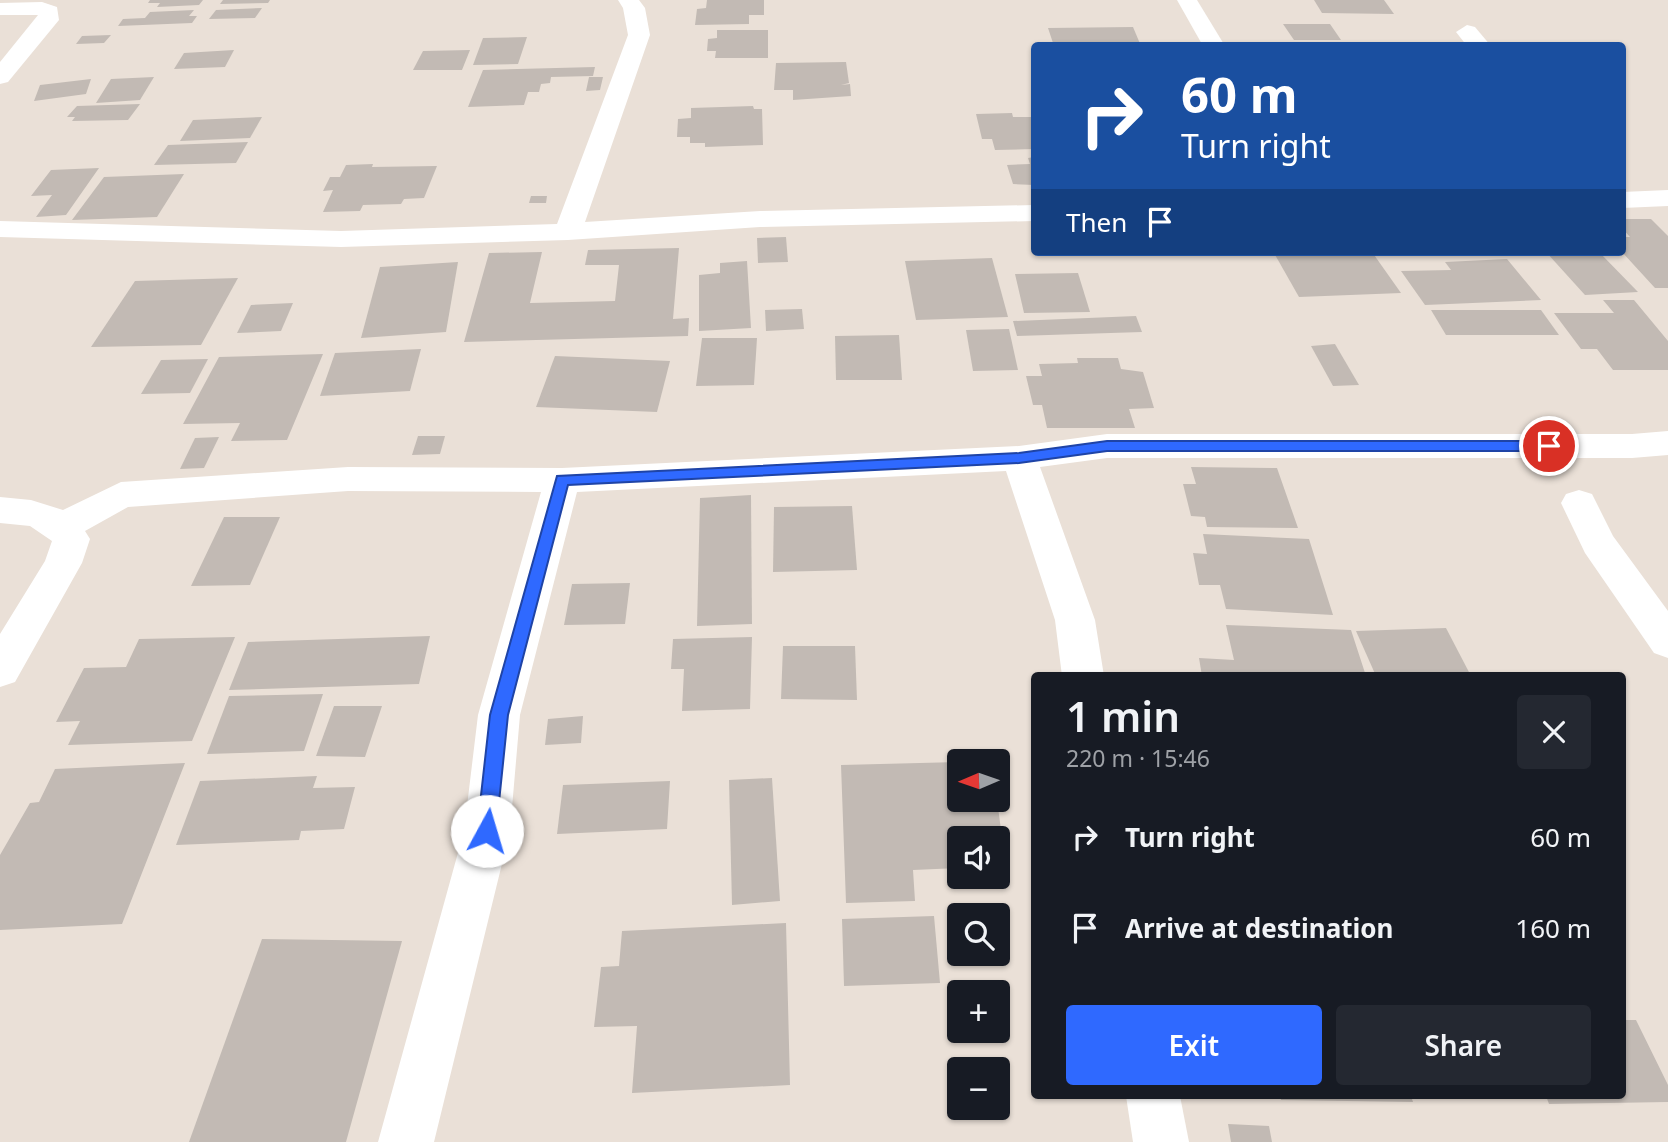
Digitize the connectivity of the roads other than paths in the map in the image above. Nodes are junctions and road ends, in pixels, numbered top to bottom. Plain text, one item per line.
1 (628, 0) edge
2 (1187, 0) edge
3 (51, 5) edge
4 (0, 9) edge
5 (1212, 42) edge
6 (0, 77) edge
7 (1626, 197) edge
8 (1668, 198) edge
9 (1031, 213) edge
10 (0, 229) edge
11 (568, 232) junction
12 (1668, 443) edge
13 (1019, 458) junction
14 (562, 480) junction
15 (1579, 503) dead end
16 (0, 510) edge
17 (63, 527) junction
18 (1668, 642) edge
19 (0, 670) edge
20 (1082, 672) edge
21 (1154, 1099) edge
22 (406, 1142) edge
23 (1161, 1142) edge

1 - 11 street
2 - 5 street
3 - 4 street
3 - 6 street
7 - 8 street
9 - 11 street
10 - 11 street
12 - 13 street
13 - 14 street
13 - 20 street
14 - 17 street
14 - 22 street
15 - 18 street
16 - 17 street
17 - 19 street
21 - 23 street

